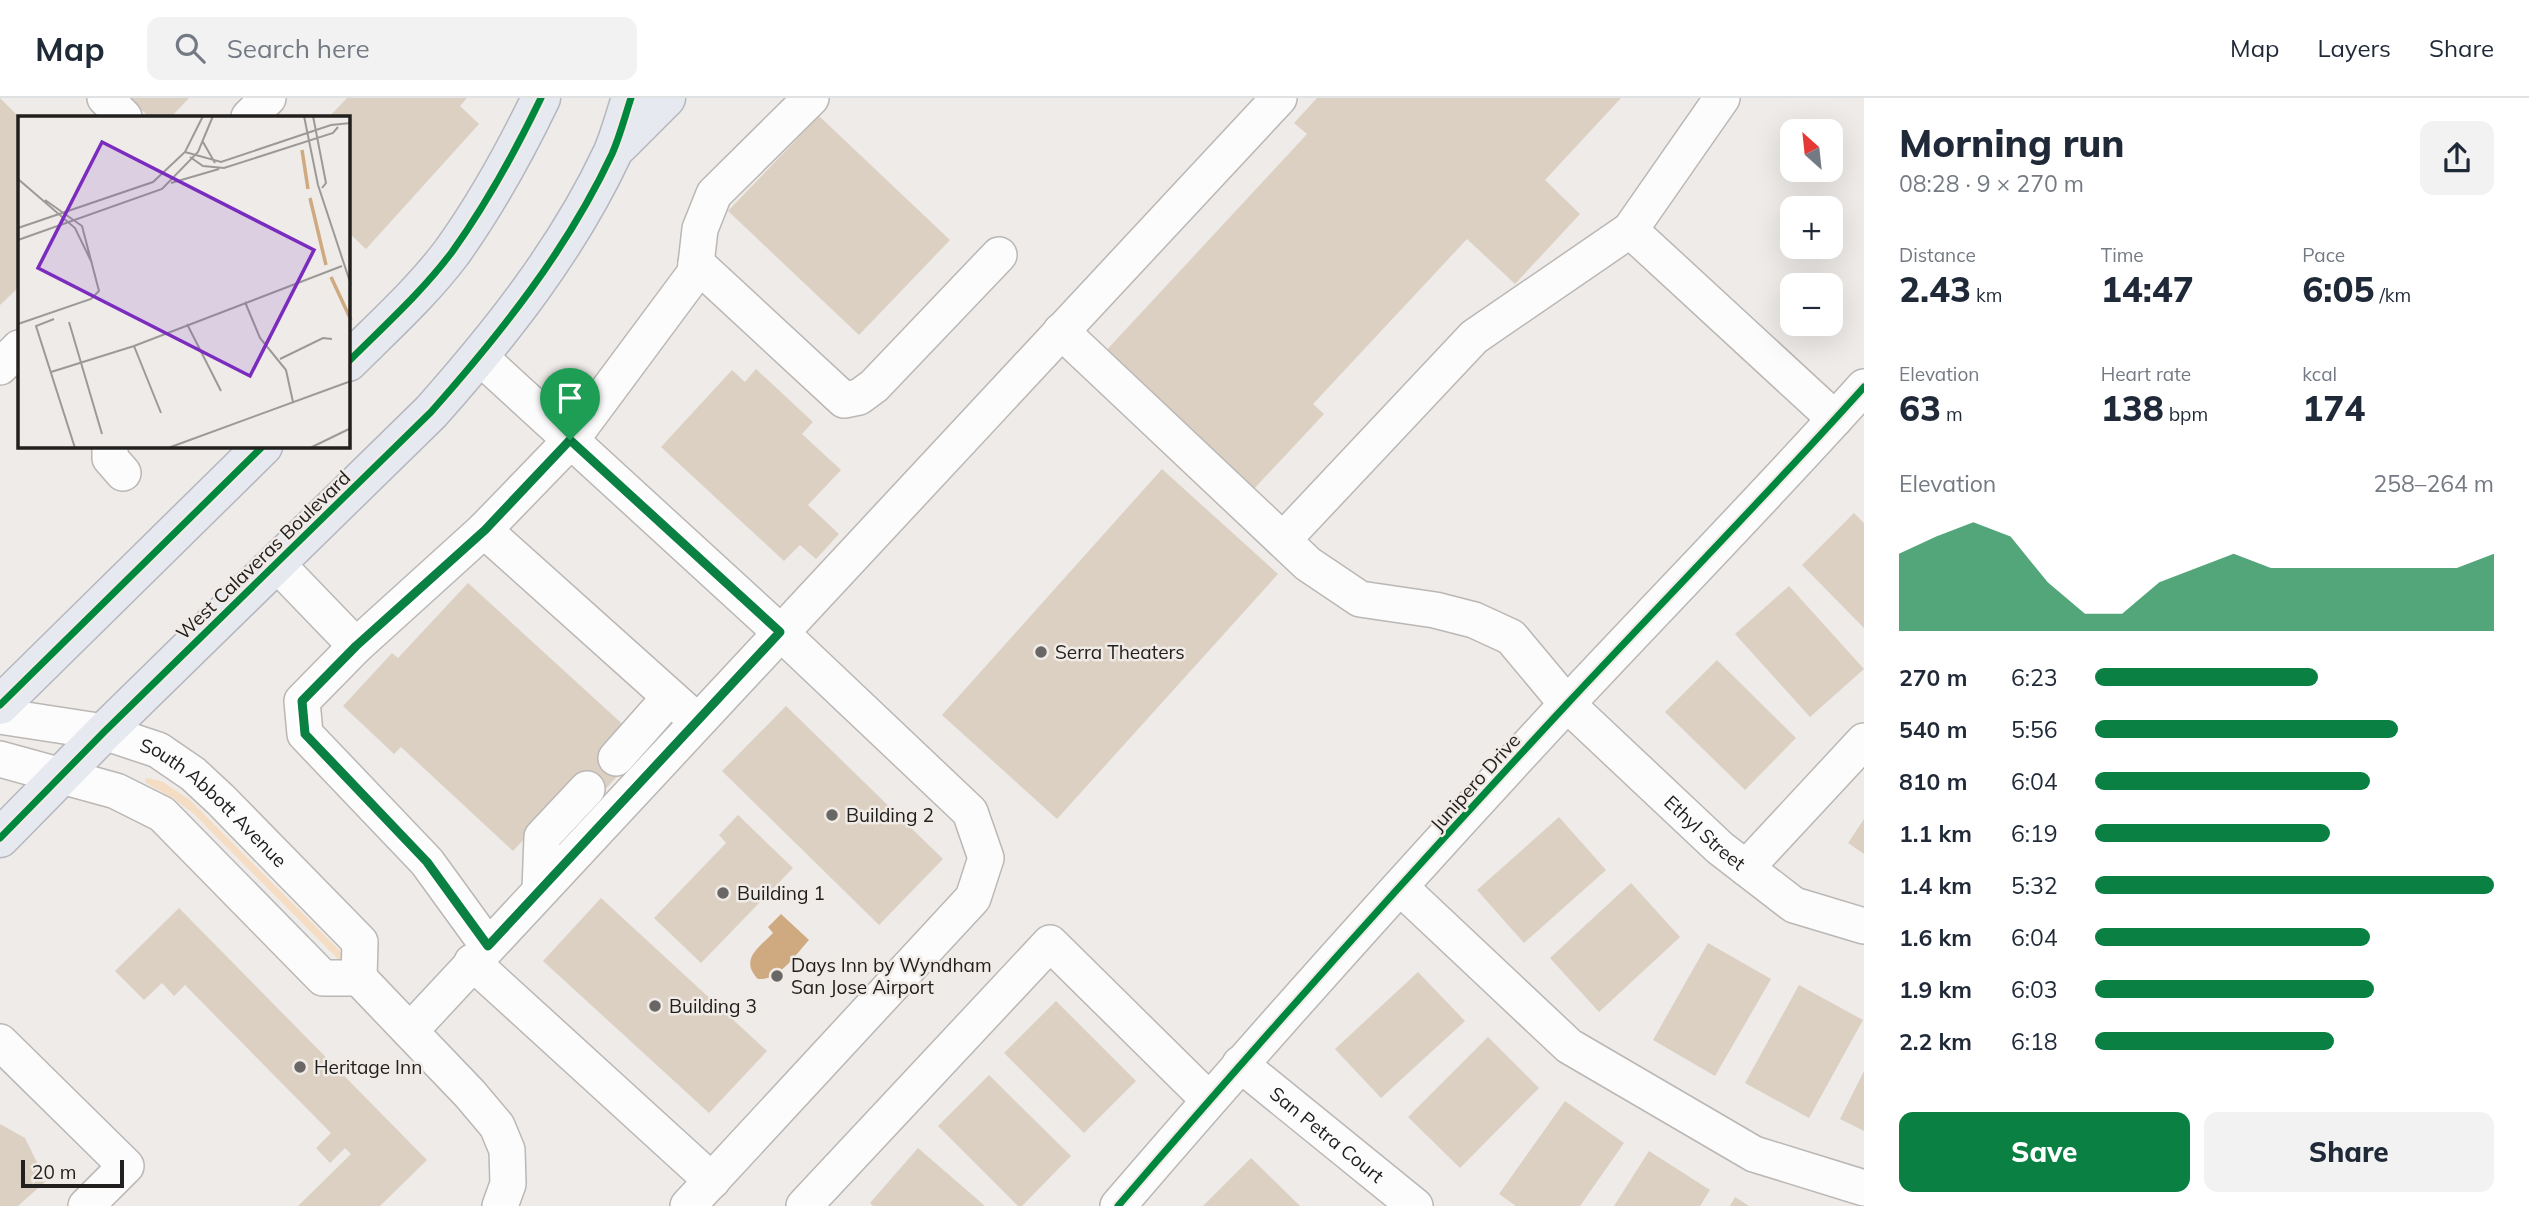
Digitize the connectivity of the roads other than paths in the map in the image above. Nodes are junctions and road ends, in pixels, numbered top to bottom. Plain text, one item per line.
1 (105, 98) edge
2 (268, 98) edge
3 (541, 98) edge
4 (631, 98) edge
5 (666, 98) edge
6 (811, 98) edge
7 (1279, 98) edge
8 (1722, 98) edge
9 (123, 116) edge
10 (250, 116) edge
11 (613, 152) junction
12 (1630, 230) junction
13 (999, 255) dead end
14 (696, 263) junction
15 (1061, 331) junction
16 (18, 349) edge
17 (480, 357) junction
18 (350, 360) edge
19 (0, 367) edge
20 (1864, 387) edge
21 (1835, 419) junction
22 (570, 440) junction
23 (261, 448) edge
24 (485, 530) junction
25 (1283, 540) junction
26 (276, 563) junction
27 (780, 632) junction
28 (356, 646) junction
29 (670, 697) junction
30 (1567, 704) junction
31 (0, 705) edge
32 (0, 716) edge
33 (697, 721) junction
34 (104, 732) junction
35 (1864, 741) edge
36 (616, 758) dead end
37 (0, 759) edge
38 (61, 775) junction
39 (587, 789) dead end
40 (0, 838) edge
41 (1746, 868) junction
42 (1400, 887) junction
43 (540, 890) junction
44 (1864, 926) edge
45 (480, 954) junction
46 (359, 978) junction
47 (410, 1031) junction
48 (0, 1042) edge
49 (1240, 1064) junction
50 (1209, 1100) junction
51 (712, 1181) junction
52 (1864, 1188) edge
53 (86, 1206) edge
54 (500, 1206) edge
55 (688, 1206) edge
56 (804, 1206) edge
57 (1118, 1206) edge
58 (1415, 1206) edge
59 (1854, 1206) edge

1 - 9 street
2 - 10 street
3 - 18 highway
4 - 11 highway, West Calaveras Boulevard
5 - 11 highway
6 - 14 street
7 - 15 street
8 - 12 street
11 - 17 highway, West Calaveras Boulevard
12 - 21 street
12 - 25 street
13 - 14 street
14 - 22 street
15 - 25 street, Ethyl Street
15 - 27 street
16 - 19 street
17 - 22 street
17 - 26 highway, West Calaveras Boulevard
20 - 21 street, Junipero Drive
21 - 30 street, Junipero Drive
22 - 24 street
22 - 27 street
23 - 31 highway
24 - 28 street
24 - 29 street
25 - 30 street, Ethyl Street
26 - 28 street
26 - 34 highway, West Calaveras Boulevard
27 - 33 street
27 - 51 street
28 - 45 street
29 - 33 street
29 - 36 street
30 - 41 street, Ethyl Street
30 - 42 street, Junipero Drive
32 - 34 street, South Abbott Avenue
33 - 43 street
34 - 38 highway, West Calaveras Boulevard
34 - 46 street, South Abbott Avenue
35 - 41 street
37 - 38 street, South Abbott Avenue
38 - 40 highway, West Calaveras Boulevard
38 - 46 street, South Abbott Avenue
39 - 43 street
41 - 44 street, Ethyl Street
42 - 49 street, Junipero Drive
42 - 52 street
43 - 45 street
45 - 47 street
45 - 51 street
46 - 47 street
47 - 54 street
48 - 53 street
49 - 50 street, Junipero Drive
49 - 58 street, San Petra Court
50 - 56 street
50 - 57 street, Junipero Drive
51 - 55 street
52 - 59 street

